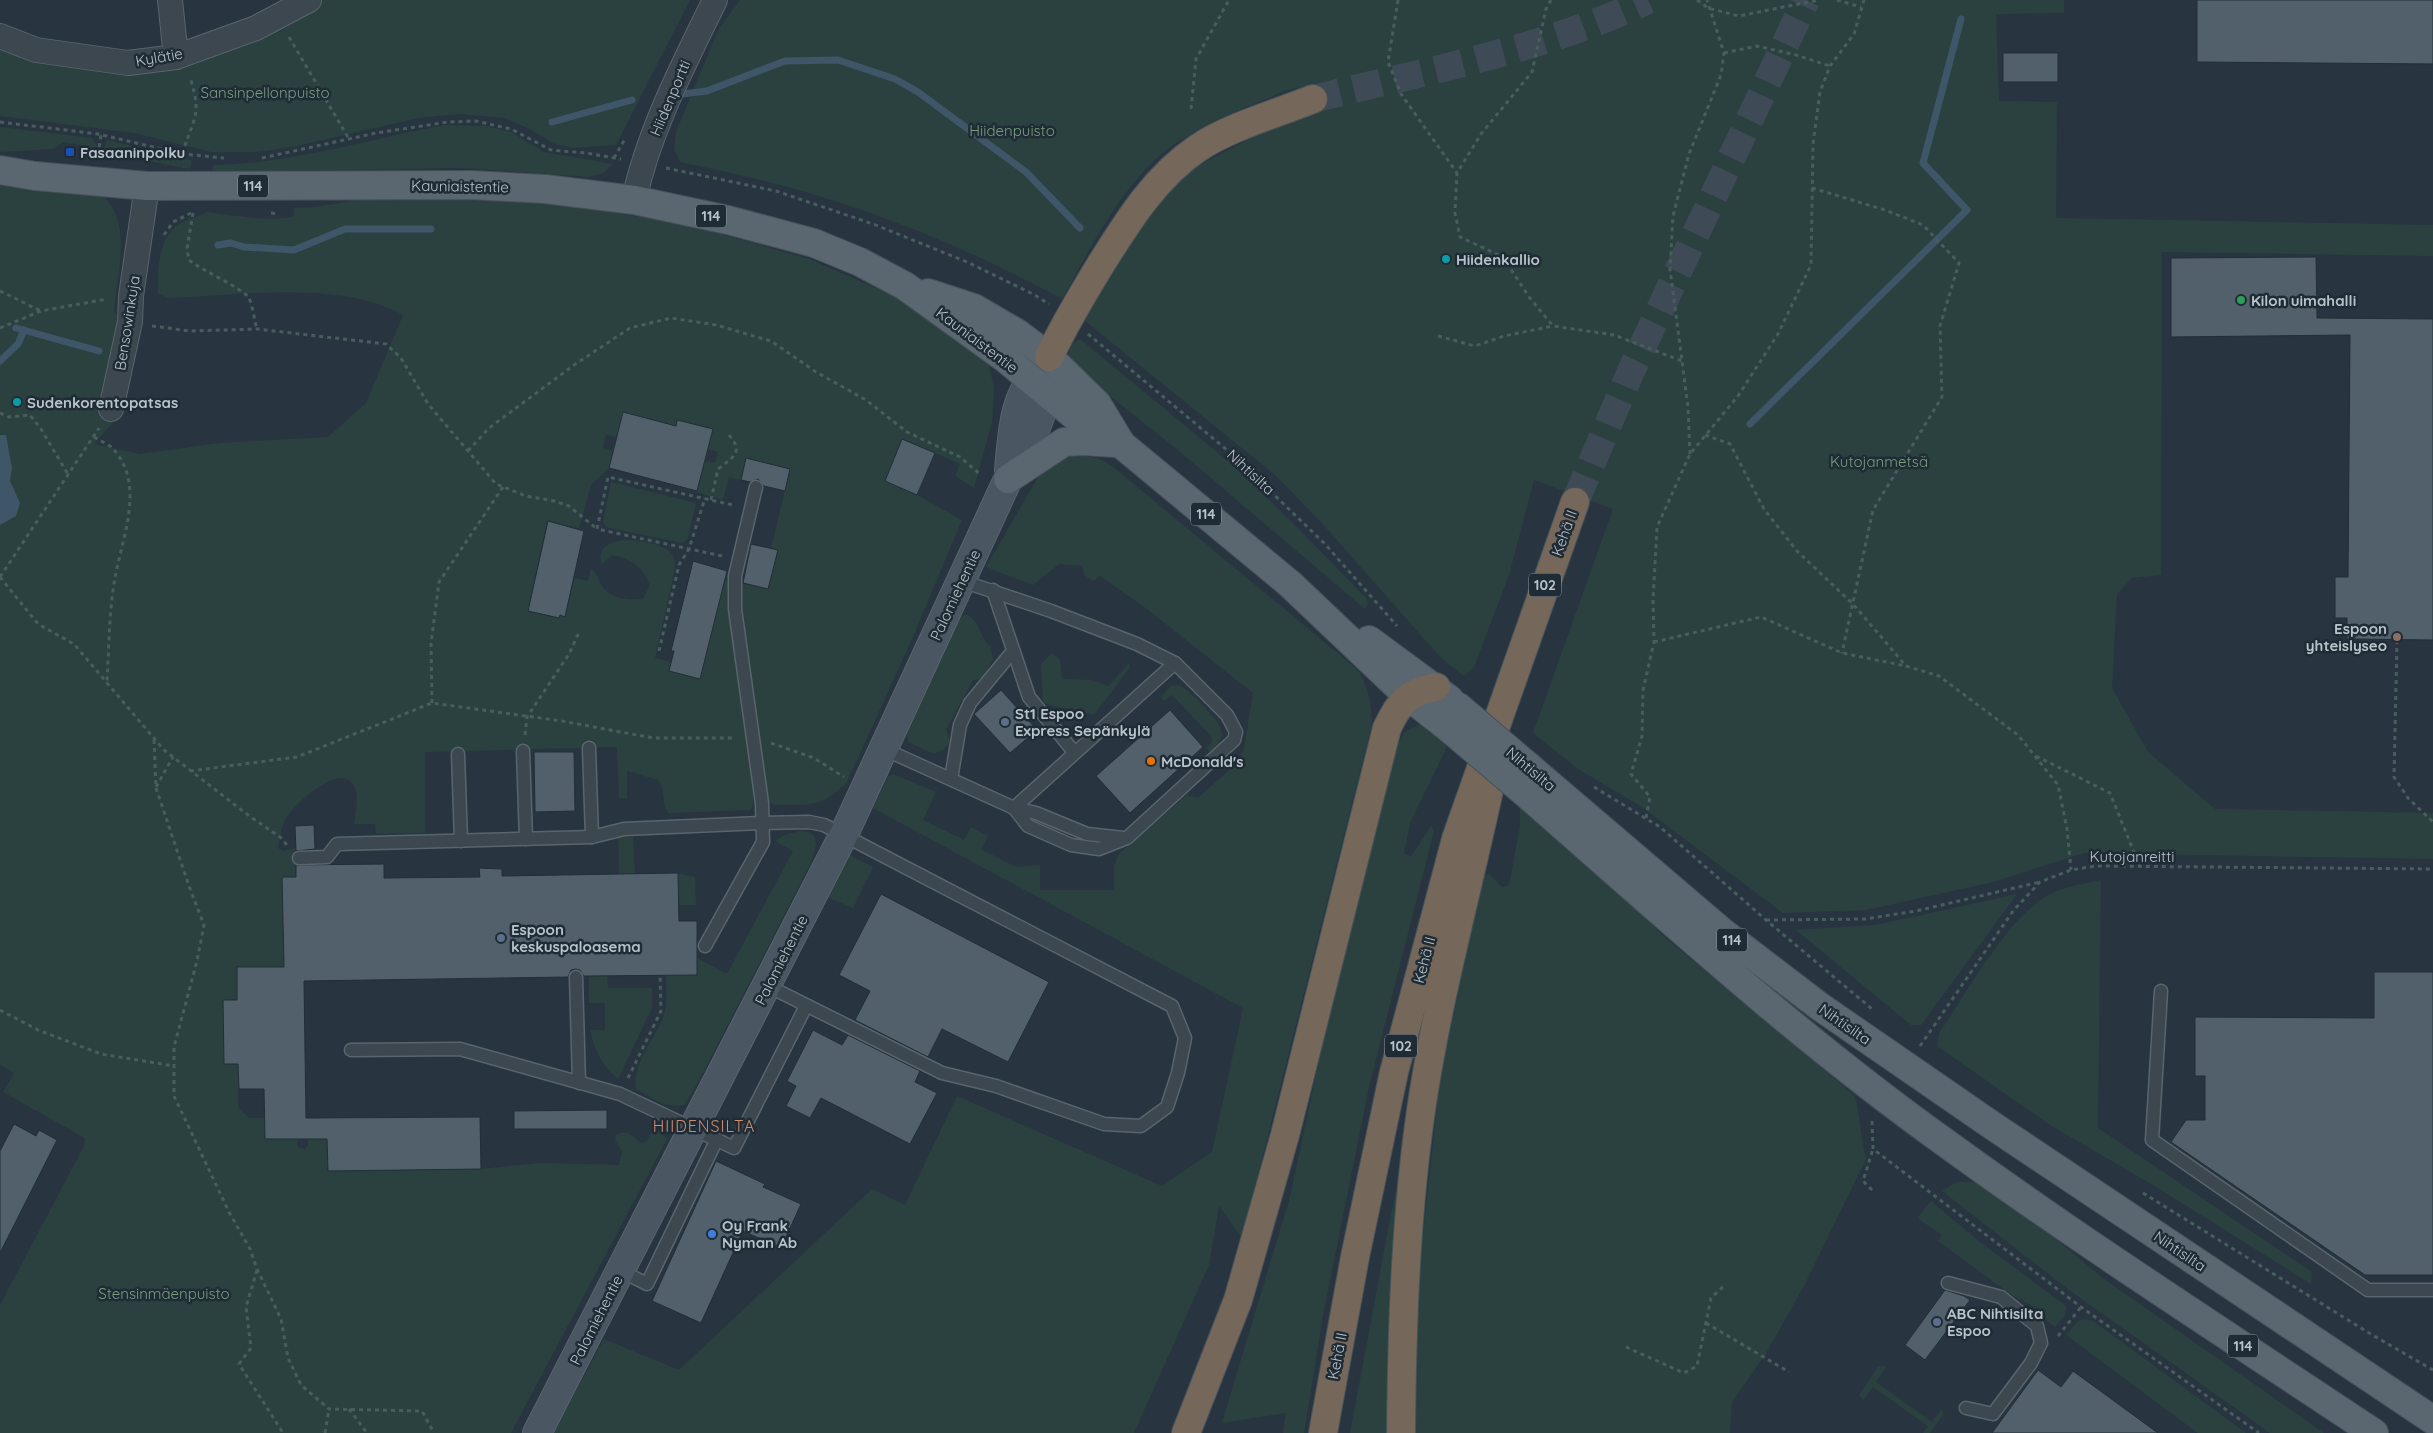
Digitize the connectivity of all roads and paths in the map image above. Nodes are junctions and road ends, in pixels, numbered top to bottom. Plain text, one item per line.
1 (170, 0) edge
2 (309, 0) edge
3 (715, 0) edge
4 (1229, 0) edge
5 (1398, 0) edge
6 (1551, 0) edge
7 (1697, 0) edge
8 (1707, 0) edge
9 (1818, 0) edge
10 (1837, 0) edge
11 (1864, 0) edge
12 (1862, 7) junction
13 (1708, 8) junction
14 (277, 17) junction
15 (0, 36) edge
16 (1724, 53) junction
17 (176, 57) junction
18 (1830, 66) junction
19 (1314, 99) tunnel mouth
20 (1191, 109) dead end
21 (101, 135) dead end
22 (349, 139) dead end
23 (183, 154) dead end
24 (98, 155) dead end
25 (0, 170) edge
26 (1457, 173) junction
27 (147, 186) junction
28 (1812, 188) junction
29 (634, 200) junction
30 (193, 212) dead end
31 (905, 286) junction
32 (0, 291) edge
33 (131, 296) junction
34 (42, 311) junction
35 (1068, 317) junction
36 (130, 322) junction
37 (1553, 326) junction
38 (0, 328) edge
39 (256, 329) junction
40 (1438, 336) dead end
41 (1048, 357) junction
42 (1682, 361) junction
43 (1039, 387) junction
44 (112, 409) joint
45 (0, 413) edge
46 (728, 434) dead end
47 (1705, 435) junction
48 (94, 437) junction
49 (1121, 444) junction
50 (468, 451) junction
51 (1690, 454) junction
52 (69, 476) junction
53 (982, 476) dead end
54 (1008, 479) junction
55 (503, 487) junction
56 (756, 487) dead end
57 (705, 498) junction
58 (711, 500) junction
59 (1576, 502) tunnel mouth
60 (751, 508) junction
61 (597, 529) junction
62 (689, 549) junction
63 (739, 560) junction
64 (0, 577) edge
65 (962, 581) junction
66 (1290, 584) junction
67 (993, 590) junction
68 (1853, 604) junction
69 (580, 630) dead end
70 (1400, 630) dead end
71 (2397, 640) dead end
72 (1654, 642) junction
73 (659, 651) dead end
74 (1014, 651) junction
75 (1842, 653) junction
76 (1175, 662) junction
77 (1906, 666) junction
78 (1515, 668) junction
79 (107, 681) junction
80 (1436, 687) junction
81 (1408, 696) junction
82 (432, 703) junction
83 (527, 717) junction
84 (1453, 717) junction
85 (755, 738) junction
86 (154, 740) junction
87 (589, 748) dead end
88 (884, 749) junction
89 (523, 751) joint
90 (1074, 752) junction
91 (458, 754) dead end
92 (2034, 755) junction
93 (173, 757) junction
94 (190, 771) junction
95 (845, 778) dead end
96 (951, 779) junction
97 (1526, 779) junction
98 (1592, 786) dead end
99 (156, 788) junction
100 (1014, 808) junction
101 (1646, 818) junction
102 (2433, 822) edge
103 (761, 823) junction
104 (844, 834) junction
105 (592, 837) junction
106 (526, 840) junction
107 (461, 841) junction
108 (299, 858) joint
109 (2140, 867) junction
110 (2433, 869) edge
111 (2071, 870) junction
112 (2040, 882) junction
113 (1766, 920) junction
114 (705, 946) dead end
115 (660, 975) dead end
116 (576, 976) dead end
117 (768, 986) junction
118 (2161, 991) dead end
119 (806, 1006) junction
120 (0, 1010) edge
121 (1880, 1016) dead end
122 (1908, 1049) junction
123 (351, 1050) dead end
124 (1927, 1053) dead end
125 (174, 1066) junction
126 (579, 1083) junction
127 (1875, 1090) junction
128 (620, 1094) junction
129 (706, 1134) junction
130 (1873, 1149) junction
131 (2136, 1189) dead end
132 (1872, 1190) dead end
133 (257, 1269) junction
134 (1948, 1283) dead end
135 (1726, 1284) dead end
136 (2433, 1290) edge
137 (1705, 1323) junction
138 (1626, 1347) dead end
139 (2433, 1370) edge
140 (1789, 1372) dead end
141 (1966, 1408) dead end
142 (329, 1409) junction
143 (349, 1409) junction
144 (2433, 1420) edge
145 (283, 1433) edge
146 (325, 1433) edge
147 (367, 1433) edge
148 (434, 1433) edge
149 (537, 1433) edge
150 (1186, 1433) edge
151 (1323, 1433) edge
152 (1401, 1433) edge
153 (2259, 1433) edge
154 (2374, 1433) edge

1 - 17 street
2 - 14 street, Kylätie
3 - 29 street, Hiidenportti
4 - 20 path
5 - 26 path
6 - 26 path
7 - 13 path
8 - 13 path
9 - 13 path
10 - 12 path
11 - 12 path
12 - 18 path
13 - 16 path
14 - 17 street, Kylätie
14 - 22 path
15 - 17 street, Kylätie
16 - 18 path
16 - 42 path
17 - 23 path
18 - 28 path
19 - 35 highway
21 - 24 path
25 - 27 main road, Kauniaistentie / 114
26 - 37 path
27 - 29 main road, Kauniaistentie / 114
27 - 33 street, Bensowinkuja
28 - 47 path
28 - 68 path
29 - 31 main road, Kauniaistentie / 114
30 - 39 path
31 - 41 main road, Kauniaistentie / 114
31 - 43 main road, Kauniaistentie / 114
32 - 34 path
33 - 34 path
33 - 36 street, Bensowinkuja
34 - 38 path
35 - 41 highway
35 - 70 path, Nihtisilta
36 - 39 path
36 - 44 street, Bensowinkuja
37 - 40 path
37 - 42 path
39 - 50 path
41 - 43 street, Palomiehentie
41 - 49 main road, Nihtisilta / 114
42 - 51 path
43 - 49 main road, Nihtisilta / 114
43 - 54 street, Palomiehentie
44 - 48 path
45 - 52 path
46 - 58 path
47 - 51 path
47 - 68 path
48 - 52 path
48 - 79 path
49 - 54 main road
49 - 66 main road, Nihtisilta / 114
50 - 53 path
50 - 55 path
51 - 72 path
52 - 64 path
54 - 65 street, Palomiehentie
55 - 61 path
55 - 82 path
56 - 60 lane
57 - 58 path
57 - 61 path
57 - 62 path
58 - 60 path
59 - 78 highway, Kehä II / 102
60 - 63 lane
61 - 62 path
62 - 63 path
62 - 73 path
63 - 85 lane
64 - 79 path
65 - 67 lane
65 - 88 street, Palomiehentie
66 - 80 main road, Nihtisilta / 114
66 - 81 main road, Nihtisilta / 114
67 - 74 lane
67 - 76 lane
68 - 75 path
68 - 77 path
69 - 83 path
71 - 102 path
72 - 75 path
72 - 101 path
74 - 90 lane
74 - 96 lane
75 - 77 path
76 - 90 lane
76 - 100 lane
77 - 92 path
78 - 151 highway, Kehä II / 102
78 - 152 highway
79 - 86 path
80 - 81 highway
80 - 84 main road, Nihtisilta / 114
81 - 84 main road, Nihtisilta / 114
81 - 150 highway
82 - 83 path
82 - 94 path
83 - 85 path
83 - 89 path
84 - 97 main road, Nihtisilta / 114, bridge
85 - 95 path
85 - 103 lane
86 - 93 path
86 - 99 path
87 - 105 lane
88 - 96 lane
88 - 104 street, Palomiehentie
89 - 106 lane
90 - 100 lane
91 - 107 lane
92 - 109 path
92 - 111 path
93 - 94 path
93 - 99 path
94 - 108 path
96 - 100 lane
97 - 122 main road, Nihtisilta / 114
97 - 127 main road, Nihtisilta / 114
98 - 101 path, Nihtisilta
99 - 125 path
101 - 113 path, Nihtisilta
103 - 104 lane
103 - 105 lane
103 - 114 lane
104 - 117 street, Palomiehentie
104 - 119 lane
105 - 106 lane
106 - 107 lane
107 - 108 lane
109 - 110 path, Kutojanreitti
109 - 111 path, Kutojanreitti
111 - 112 path, Kutojanreitti
112 - 113 path
112 - 122 path, Kutojanreitti
113 - 121 path, Nihtisilta
115 - 128 path
116 - 126 lane
117 - 119 lane
117 - 129 street, Palomiehentie
118 - 136 lane
119 - 129 lane
120 - 125 path
122 - 124 path
122 - 144 main road, Nihtisilta / 114
123 - 126 lane
125 - 133 path
126 - 128 lane
127 - 130 path
127 - 154 main road, Nihtisilta / 114
128 - 129 lane
129 - 149 street, Palomiehentie
130 - 132 path
130 - 153 path
131 - 139 path, Nihtisilta
133 - 142 path
133 - 145 path
134 - 141 lane
135 - 137 path
137 - 138 path
137 - 140 path
142 - 143 path
142 - 146 path
143 - 147 path
143 - 148 path

